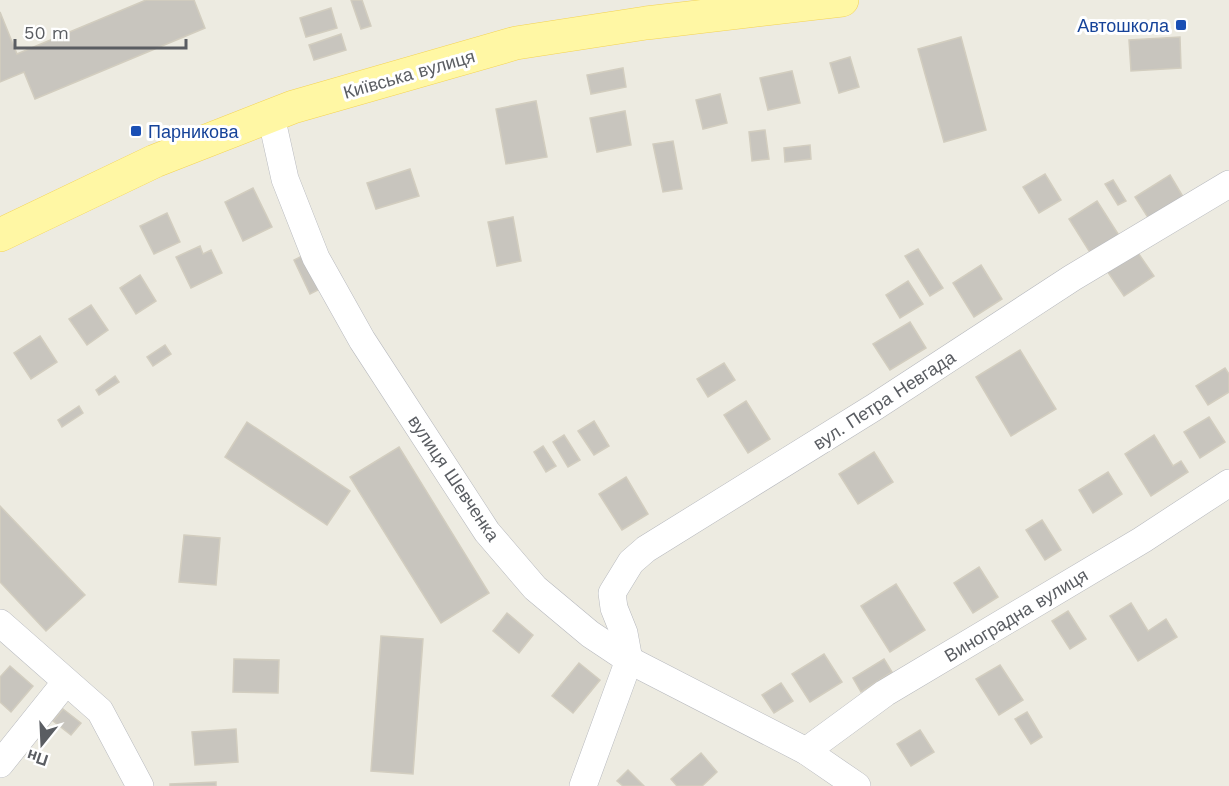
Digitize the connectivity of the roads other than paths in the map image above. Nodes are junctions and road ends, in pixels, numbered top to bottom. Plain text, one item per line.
1 (842, 0) edge
2 (272, 116) junction
3 (1229, 184) edge
4 (0, 235) edge
5 (1229, 483) edge
6 (0, 623) edge
7 (629, 660) junction
8 (65, 683) junction
9 (806, 751) junction
10 (0, 764) edge
11 (140, 786) edge
12 (583, 786) edge
13 (857, 786) edge

1 - 2 main road, Київська вулиця
2 - 4 main road, Київська вулиця
2 - 7 street, вулиця Шевченка
3 - 7 street, вул. Петра Невгада
5 - 9 street, Виноградна вулиця
6 - 8 street
7 - 9 street, вулиця Шевченка
7 - 12 street
8 - 10 street
8 - 11 street
9 - 13 street, вулиця Шевченка

